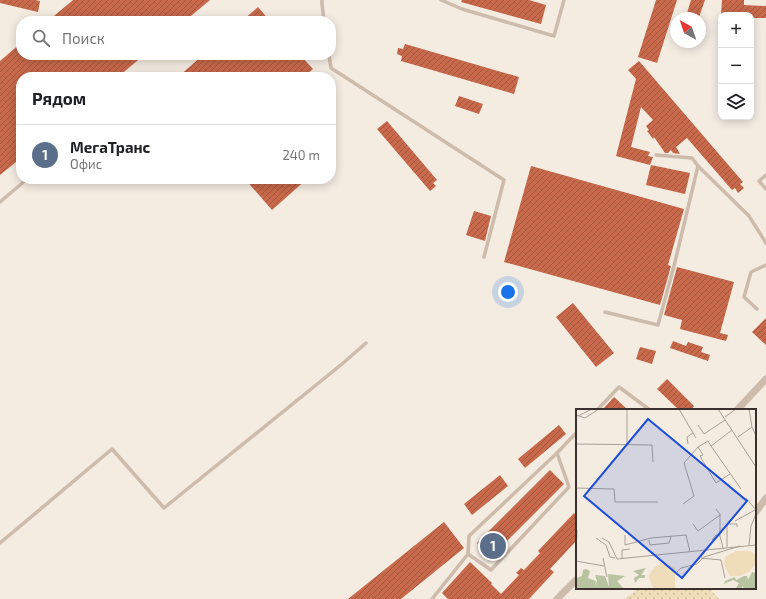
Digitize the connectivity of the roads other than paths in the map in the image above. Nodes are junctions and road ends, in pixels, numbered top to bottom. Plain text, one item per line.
1 (322, 0) edge
2 (441, 0) edge
3 (564, 0) edge
4 (324, 16) edge
5 (330, 60) edge
6 (656, 154) dead end
7 (698, 166) junction
8 (766, 175) edge
9 (21, 184) edge
10 (766, 189) edge
11 (1, 200) edge
12 (766, 243) edge
13 (484, 258) dead end
14 (766, 266) edge
15 (757, 309) dead end
16 (605, 312) dead end
17 (366, 343) dead end
18 (766, 379) edge
19 (598, 409) edge
20 (649, 409) edge
21 (738, 409) edge
22 (576, 433) edge
23 (557, 453) junction
24 (766, 498) edge
25 (756, 512) edge
26 (0, 543) edge
27 (468, 554) junction
28 (576, 580) edge
29 (433, 599) edge
30 (557, 599) edge

1 - 4 lane
2 - 3 lane
5 - 13 lane
6 - 7 lane
7 - 12 lane
7 - 16 lane
8 - 10 lane
9 - 11 lane
14 - 15 lane
17 - 26 lane
18 - 21 street
19 - 20 lane
22 - 23 lane
23 - 27 lane
23 - 27 lane
24 - 25 street
27 - 29 lane
28 - 30 street

